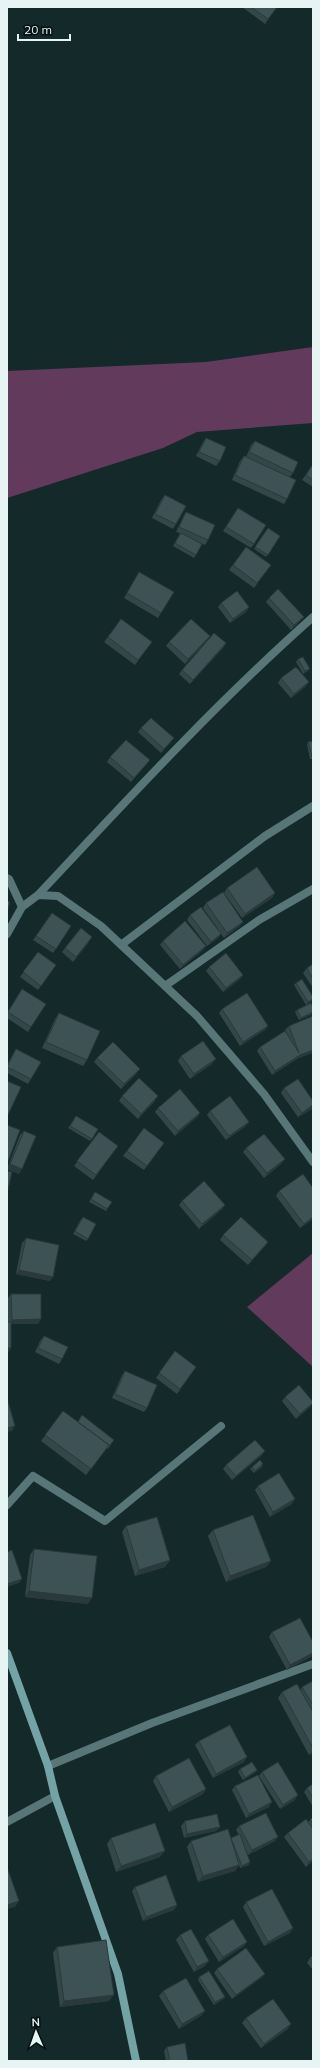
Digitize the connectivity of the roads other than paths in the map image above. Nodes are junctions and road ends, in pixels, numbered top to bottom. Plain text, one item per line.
1 (313, 618) edge
2 (313, 806) edge
3 (7, 878) edge
4 (313, 889) edge
5 (38, 895) junction
6 (22, 908) junction
7 (7, 934) edge
8 (121, 945) junction
9 (165, 986) junction
10 (313, 1162) edge
11 (221, 1426) dead end
12 (7, 1505) edge
13 (7, 1653) edge
14 (313, 1664) edge
15 (48, 1766) junction
16 (55, 1796) junction
17 (7, 1822) edge
18 (136, 2061) edge

1 - 5 street
2 - 8 street
3 - 6 street
4 - 9 street
5 - 6 street
5 - 8 street
6 - 7 street
8 - 9 street
9 - 10 street
11 - 12 street
13 - 15 street
14 - 15 street
15 - 16 street
16 - 17 street
16 - 18 street

